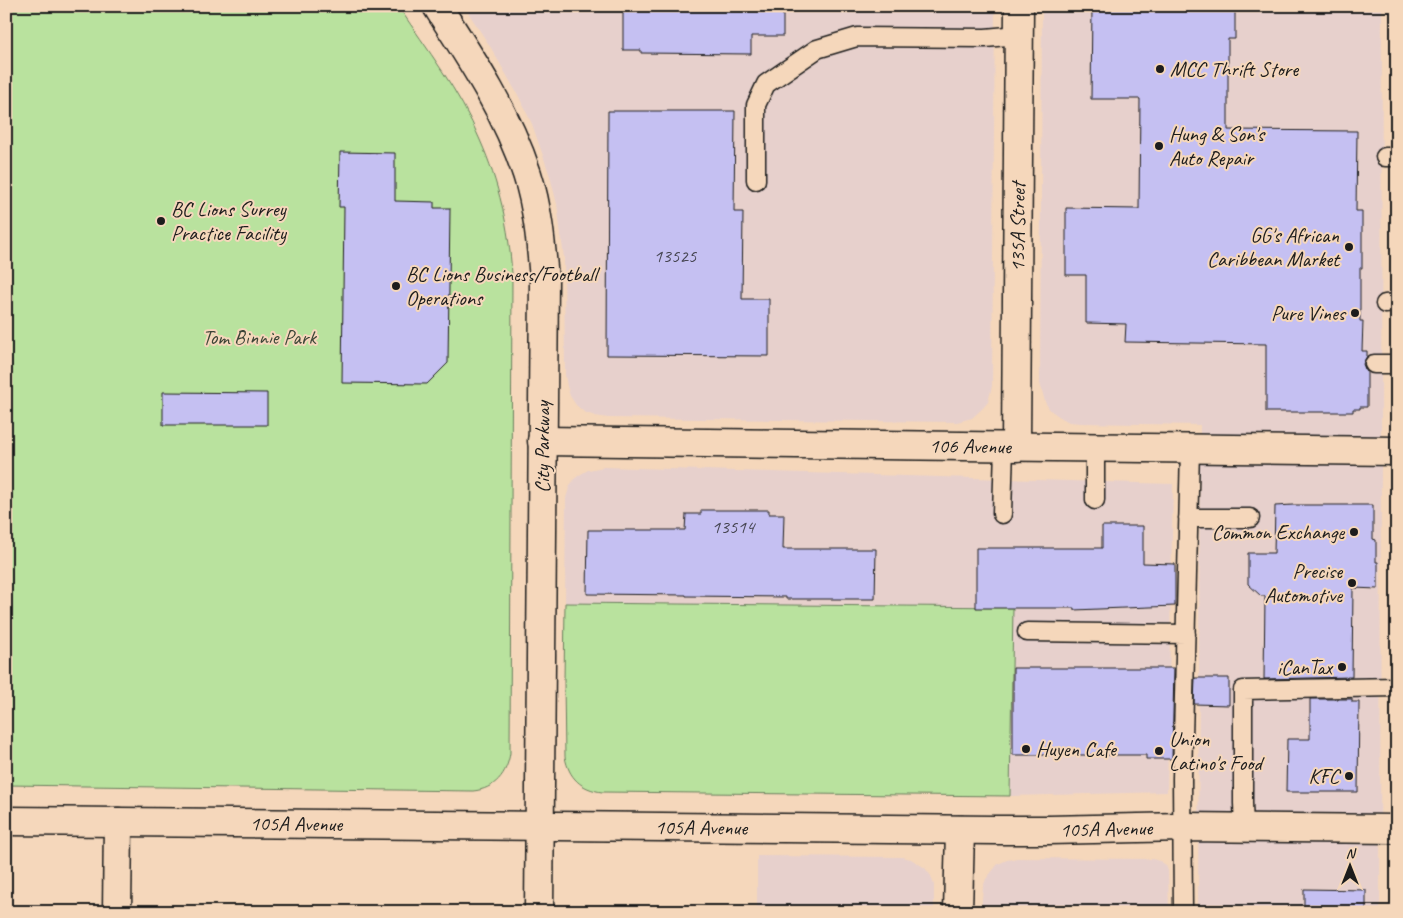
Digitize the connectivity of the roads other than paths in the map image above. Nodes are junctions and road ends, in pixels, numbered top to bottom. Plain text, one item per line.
1 (437, 6) edge
2 (1019, 6) edge
3 (1018, 36) junction
4 (756, 180) dead end
5 (1374, 364) dead end
6 (1397, 364) edge
7 (542, 442) junction
8 (1010, 447) junction
9 (1095, 448) junction
10 (1190, 449) junction
11 (1397, 451) edge
12 (1095, 500) dead end
13 (1002, 514) dead end
14 (1188, 518) junction
15 (1250, 518) dead end
16 (1027, 632) dead end
17 (1186, 634) junction
18 (1397, 687) edge
19 (6, 821) edge
20 (118, 822) junction
21 (540, 826) junction
22 (1183, 827) junction
23 (1244, 828) junction
24 (1397, 829) edge
25 (960, 830) junction
26 (117, 912) edge
27 (539, 912) edge
28 (958, 912) edge
29 (1183, 912) edge

1 - 7 street, City Parkway
2 - 3 street, 135A Street
3 - 4 lane
3 - 8 street, 135A Street
5 - 6 lane
7 - 8 street, 106 Avenue
7 - 21 street, City Parkway
8 - 9 street, 106 Avenue
8 - 13 lane
9 - 10 street, 106 Avenue
9 - 12 lane
10 - 11 street, 106 Avenue
10 - 14 lane
14 - 15 lane
14 - 17 lane
16 - 17 lane
17 - 22 lane
18 - 23 lane
19 - 20 street, 105A Avenue
20 - 21 street, 105A Avenue
20 - 26 street
21 - 25 street, 105A Avenue
21 - 27 street, City Parkway
22 - 23 street, 105A Avenue
22 - 25 street, 105A Avenue
22 - 29 lane
23 - 24 street, 105A Avenue
25 - 28 street

